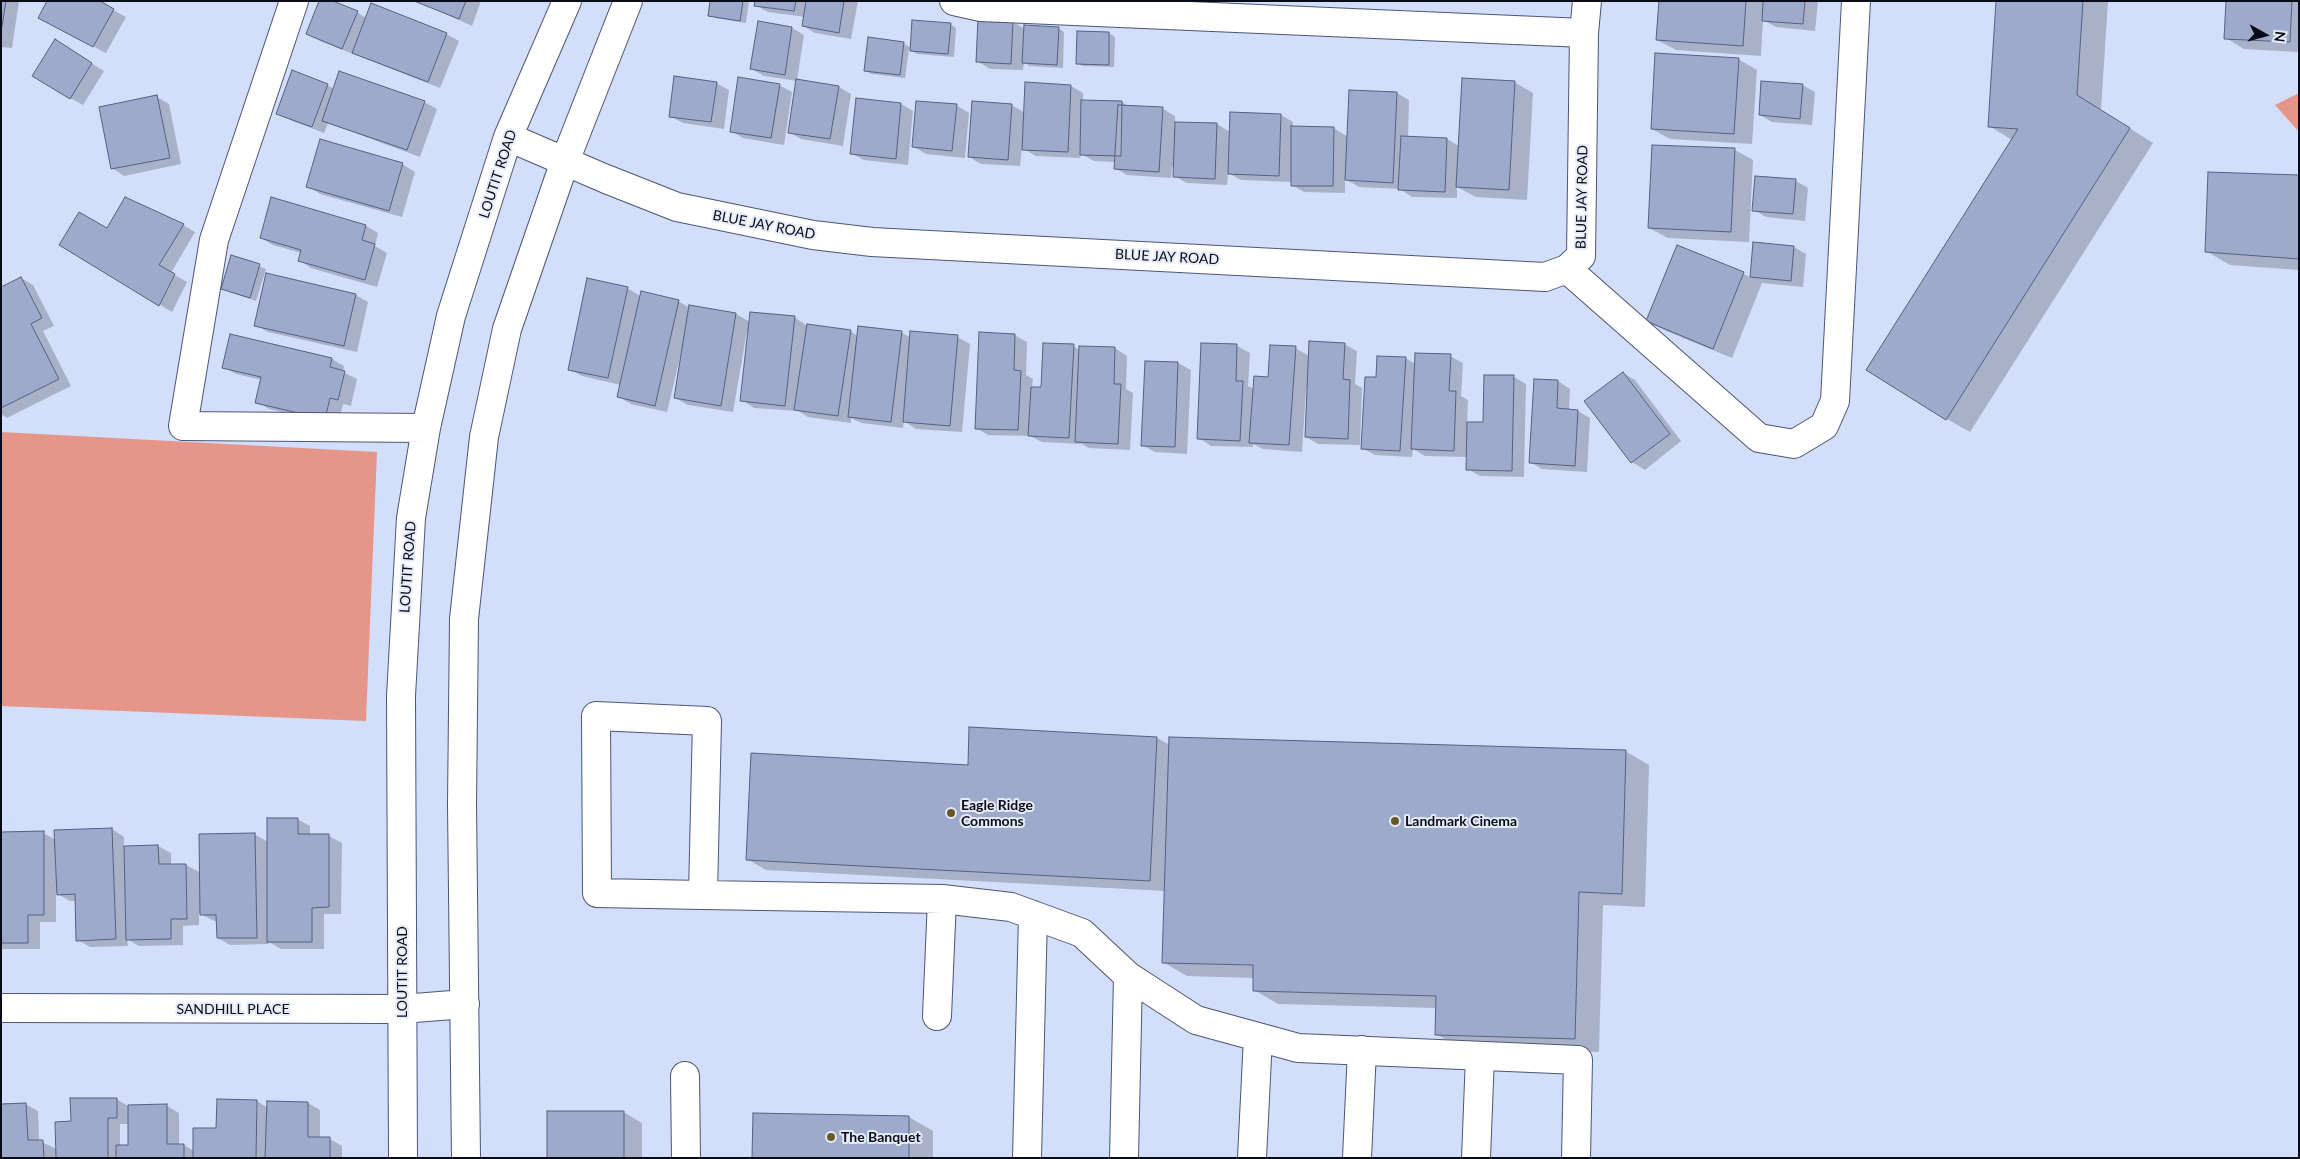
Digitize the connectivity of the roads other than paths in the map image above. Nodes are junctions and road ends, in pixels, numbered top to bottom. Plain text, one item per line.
1 (567, 1) edge
2 (628, 1) edge
3 (954, 1) edge
4 (1587, 1) edge
5 (1856, 1) edge
6 (287, 4) edge
7 (1584, 33) junction
8 (508, 137) junction
9 (565, 161) junction
10 (1567, 270) junction
11 (426, 428) junction
12 (703, 895) junction
13 (942, 900) junction
14 (1033, 915) junction
15 (1128, 976) junction
16 (465, 1004) junction
17 (1, 1008) edge
18 (402, 1009) junction
19 (937, 1016) dead end
20 (1258, 1037) junction
21 (1362, 1050) junction
22 (1480, 1056) junction
23 (685, 1076) dead end
24 (402, 1158) edge
25 (466, 1158) edge
26 (686, 1158) edge
27 (1027, 1158) edge
28 (1124, 1158) edge
29 (1252, 1158) edge
30 (1357, 1158) edge
31 (1476, 1158) edge
32 (1576, 1158) edge

1 - 8 street, LOUTIT ROAD
2 - 9 street
3 - 7 street
4 - 7 street, BLUE JAY ROAD
5 - 10 street
6 - 11 street
7 - 10 street, BLUE JAY ROAD
8 - 9 street, BLUE JAY ROAD
8 - 11 street, LOUTIT ROAD
9 - 10 street, BLUE JAY ROAD
9 - 16 street
11 - 18 street, LOUTIT ROAD
12 - 12 street
12 - 13 street
13 - 14 street
13 - 19 street
14 - 15 street
14 - 27 street
15 - 20 street
15 - 28 street
16 - 18 street, SANDHILL PLACE
16 - 25 street
17 - 18 street, SANDHILL PLACE
18 - 24 street, LOUTIT ROAD
20 - 21 street
20 - 29 street
21 - 22 street
21 - 30 street
22 - 31 street
22 - 32 street
23 - 26 street

